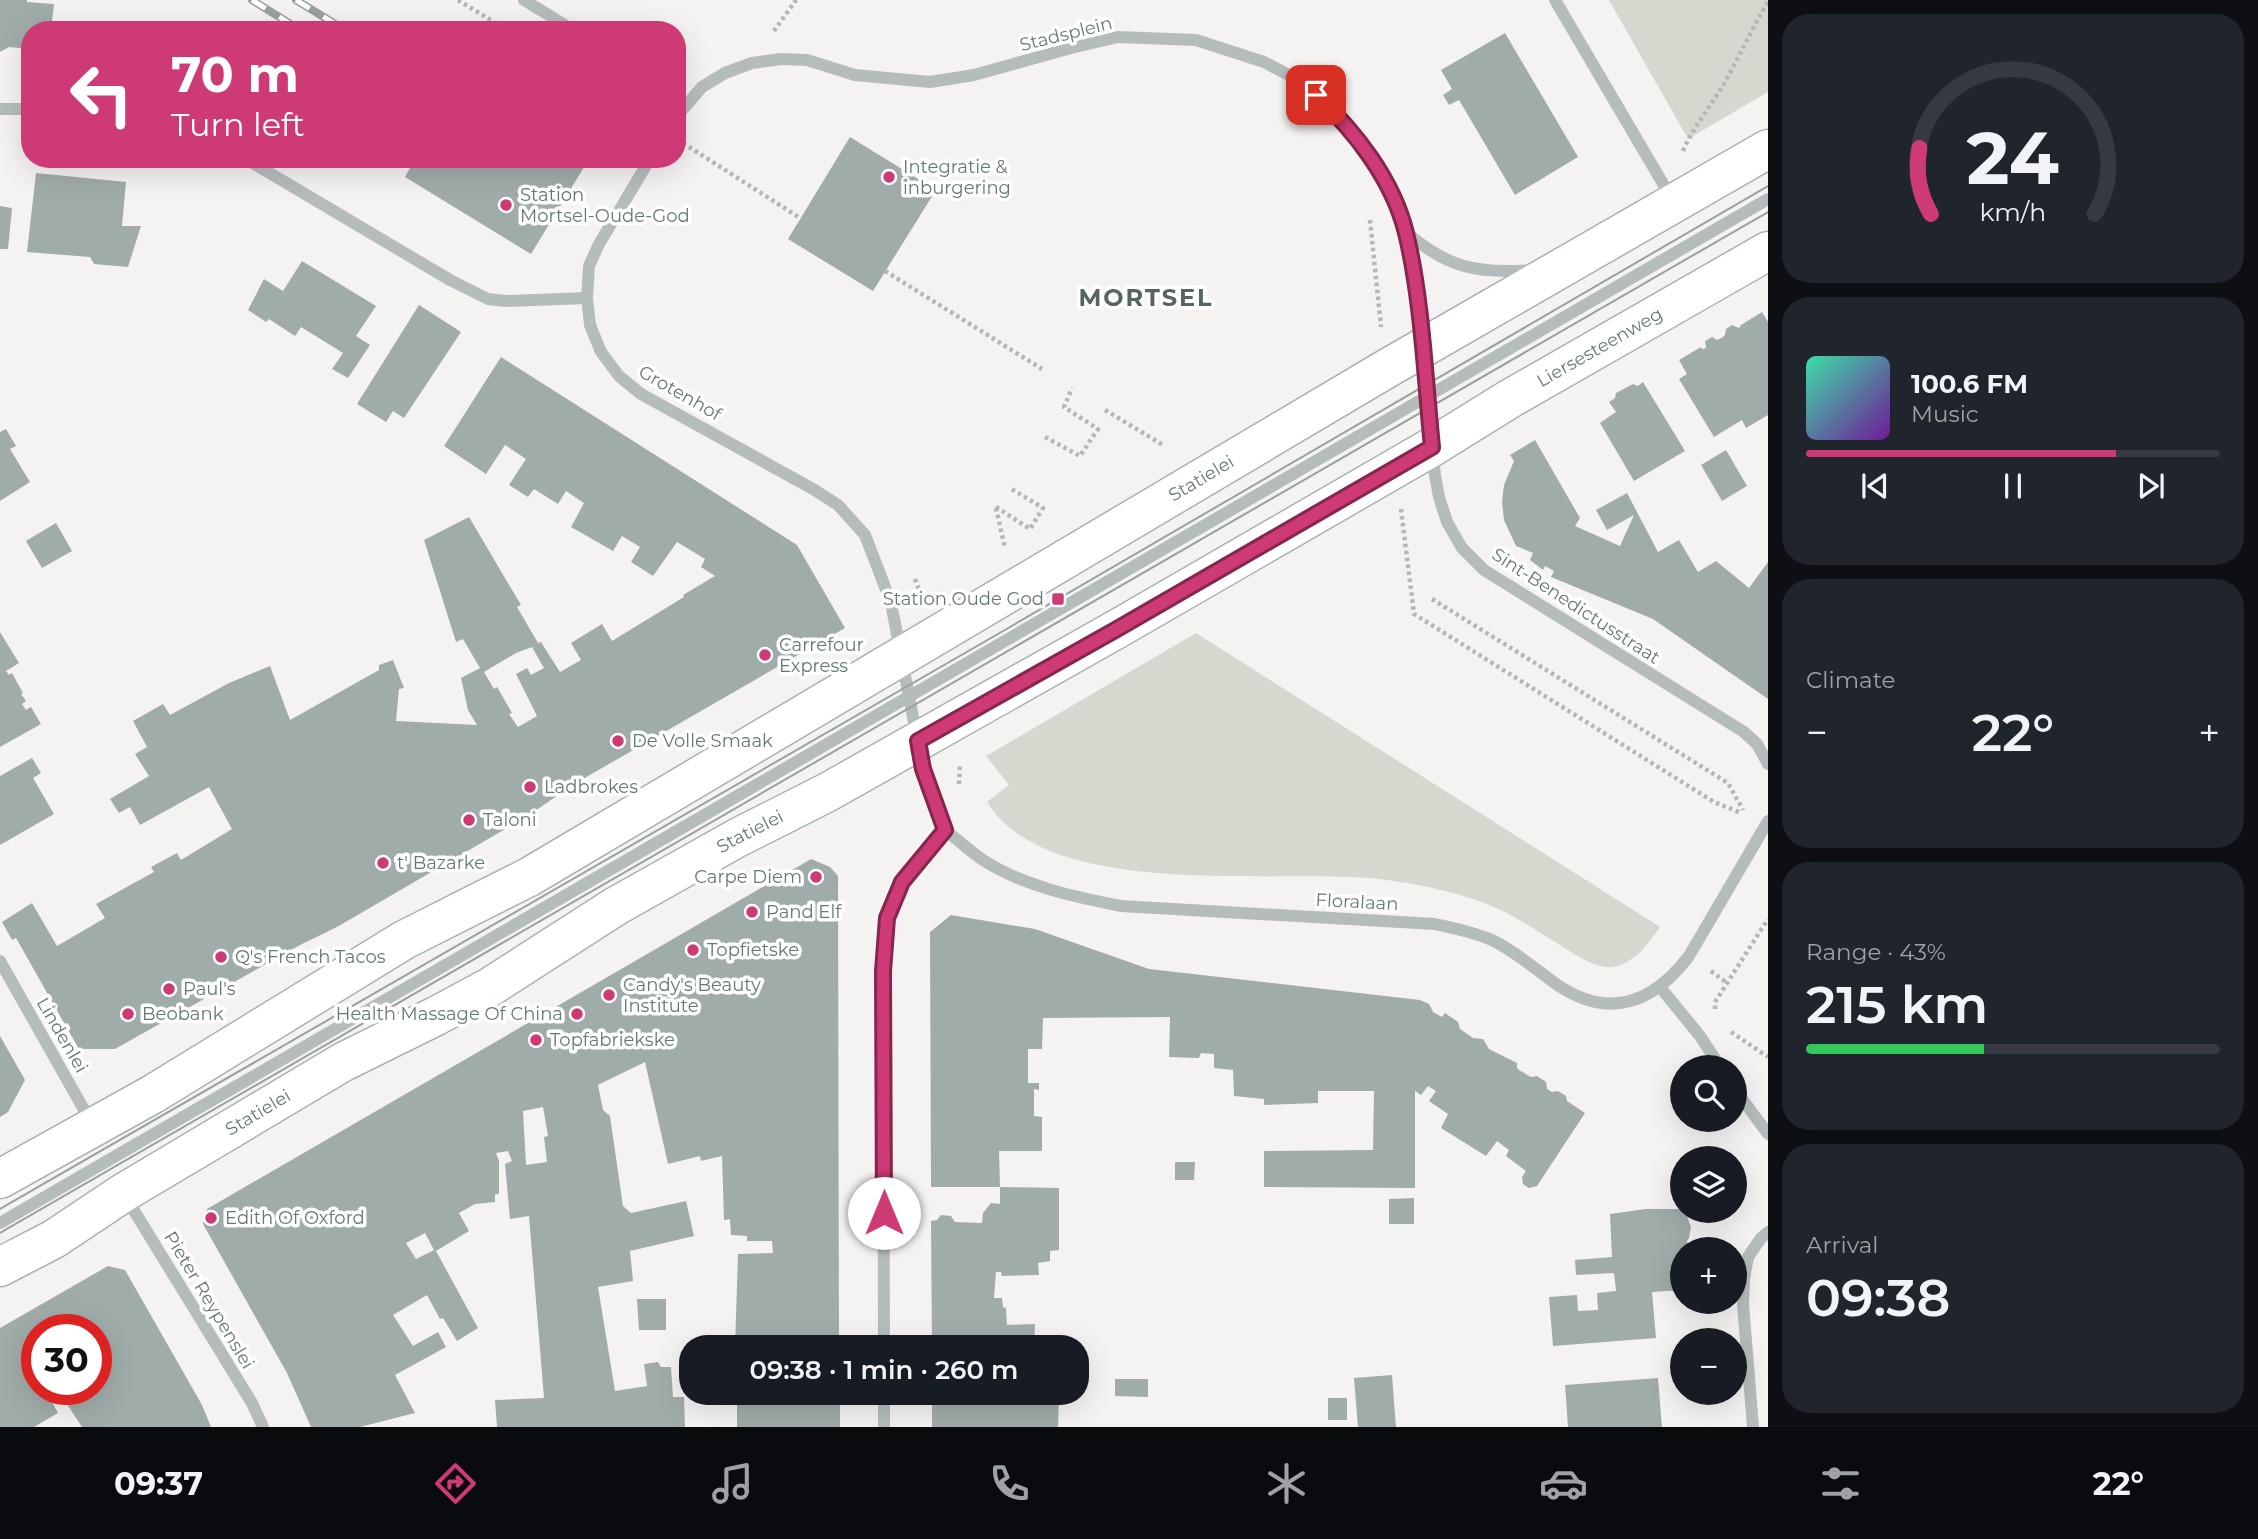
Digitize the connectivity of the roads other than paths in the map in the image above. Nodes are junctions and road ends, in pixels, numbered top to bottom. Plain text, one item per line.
1 (524, 0) edge
2 (1555, 0) edge
3 (558, 21) edge
4 (686, 102) edge
5 (0, 109) edge
6 (21, 109) edge
7 (1768, 149) edge
8 (261, 168) edge
9 (645, 168) edge
10 (1768, 199) edge
11 (1674, 202) junction
12 (1406, 232) junction
13 (1768, 251) edge
14 (1563, 268) junction
15 (587, 298) junction
16 (1422, 348) junction
17 (1427, 397) junction
18 (1432, 447) junction
19 (901, 655) junction
20 (909, 697) junction
21 (918, 741) junction
22 (1768, 764) edge
23 (1768, 821) edge
24 (945, 830) junction
25 (0, 961) edge
26 (1660, 987) junction
27 (1712, 1055) edge
28 (1747, 1106) edge
29 (93, 1127) junction
30 (1768, 1134) edge
31 (0, 1179) edge
32 (123, 1194) junction
33 (0, 1223) edge
34 (1768, 1232) edge
35 (0, 1267) edge
36 (884, 1335) edge
37 (884, 1405) edge
38 (263, 1427) edge
39 (884, 1427) edge
40 (1753, 1427) edge

1 - 3 street
2 - 11 street
4 - 12 street, Stadsplein
5 - 6 street
7 - 11 main road
8 - 15 street
9 - 15 street
10 - 17 street
11 - 14 main road
12 - 14 street
12 - 16 street, Stadsplein
13 - 18 main road, Liersesteenweg
14 - 16 main road
15 - 19 street, Grotenhof
16 - 17 street, Sint-Benedictusstraat
16 - 19 main road, Statielei
17 - 18 street, Sint-Benedictusstraat
17 - 20 street
18 - 21 main road, Statielei
18 - 22 street, Sint-Benedictusstraat
19 - 20 street, Grotenhof
19 - 29 main road, Statielei
20 - 21 street, Grotenhof
20 - 33 street
21 - 24 street, Grotenhof
21 - 32 main road, Statielei
23 - 26 street
24 - 26 street, Floralaan
24 - 36 street
25 - 29 street, Lindenlei
26 - 27 street
28 - 30 street
29 - 31 main road, Statielei
32 - 35 main road, Statielei
32 - 38 street, Pieter Reypenslei
34 - 40 street
37 - 39 street

